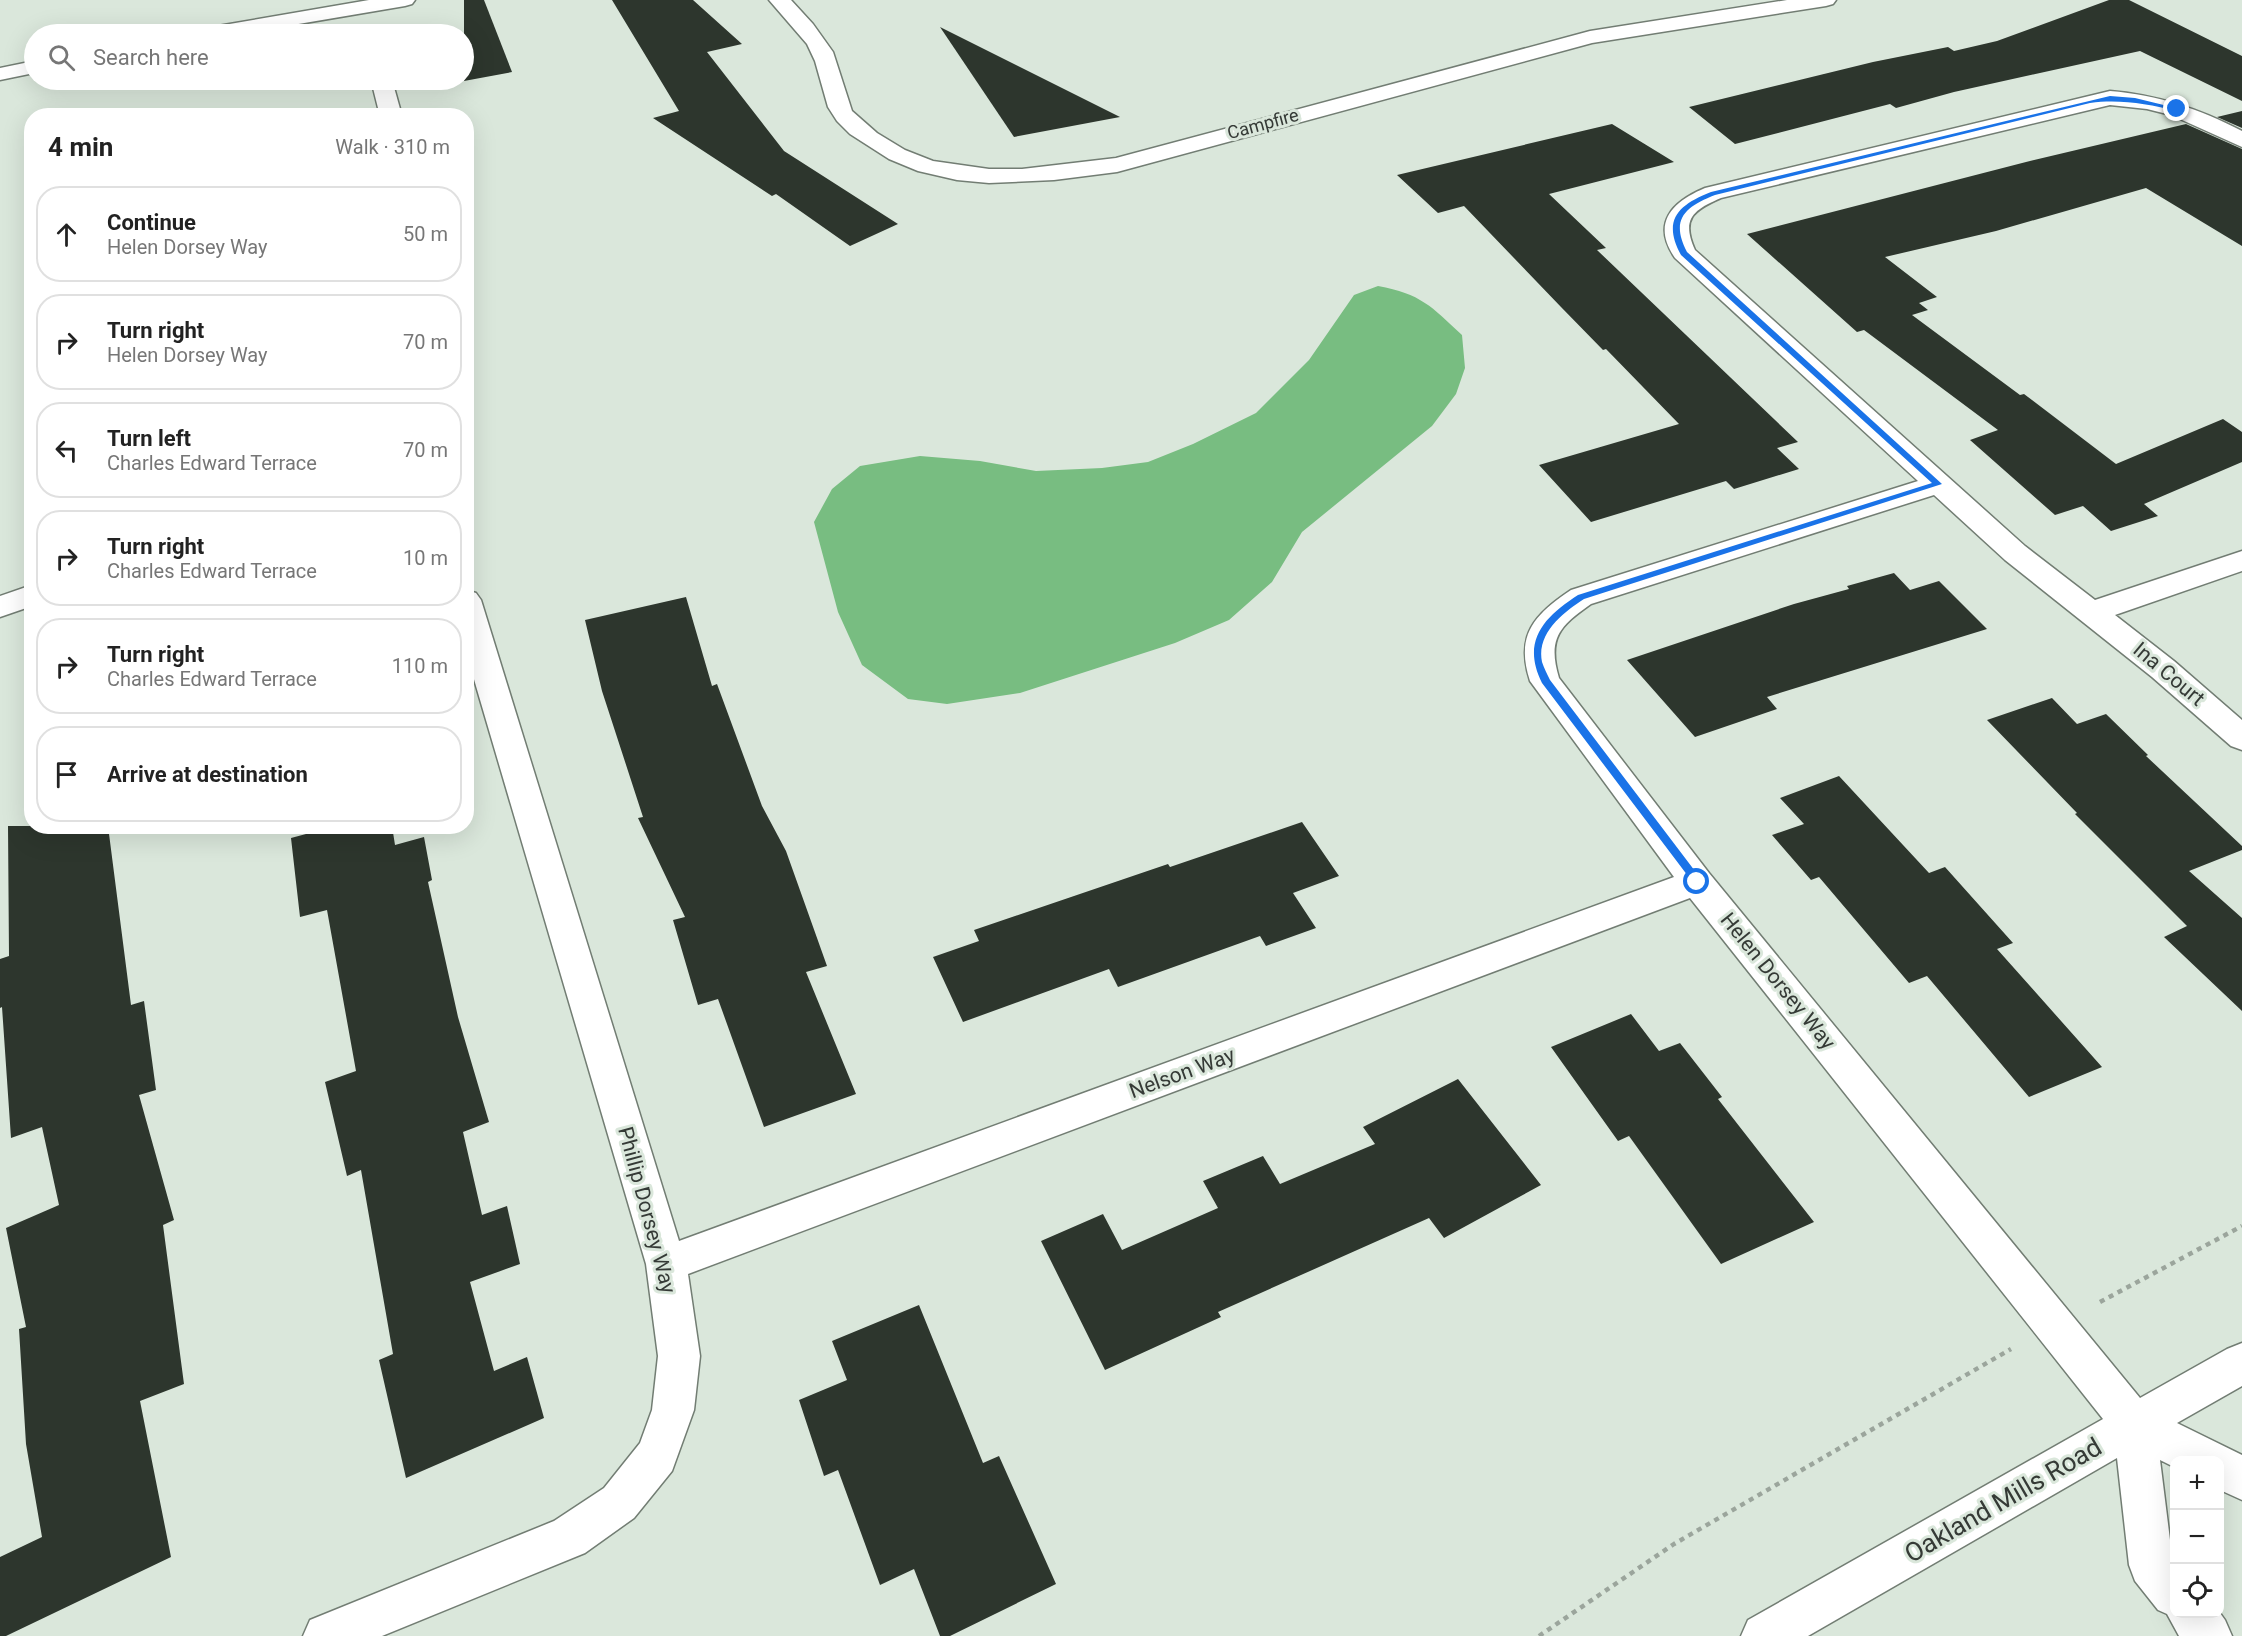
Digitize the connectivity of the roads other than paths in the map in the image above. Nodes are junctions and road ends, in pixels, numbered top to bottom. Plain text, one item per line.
1 (405, 0) edge
2 (779, 0) edge
3 (1826, 0) edge
4 (1787, 3) edge
5 (364, 11) edge
6 (275, 24) edge
7 (24, 69) edge
8 (0, 74) edge
9 (384, 90) edge
10 (389, 108) edge
11 (2242, 140) edge
12 (1938, 484) junction
13 (2242, 561) edge
14 (24, 598) edge
15 (0, 606) edge
16 (2093, 612) junction
17 (474, 627) edge
18 (2242, 738) edge
19 (1697, 882) junction
20 (666, 1264) junction
21 (2242, 1363) edge
22 (2135, 1425) junction
23 (2196, 1456) edge
24 (2224, 1469) edge
25 (2242, 1478) edge
26 (2170, 1588) edge
27 (2193, 1618) edge
28 (326, 1636) edge
29 (1764, 1636) edge
30 (2208, 1636) edge

1 - 5 street
2 - 4 street, Campfire
3 - 4 street, Campfire
5 - 6 street
7 - 8 street
9 - 10 street
11 - 12 street, Ina Court
12 - 16 street, Ina Court
12 - 19 street, Helen Dorsey Way
13 - 16 street
14 - 15 street
16 - 18 street, Ina Court
17 - 20 street, Phillip Dorsey Way
19 - 20 street, Nelson Way
19 - 22 street, Helen Dorsey Way
20 - 28 street, Phillip Dorsey Way
21 - 22 street, Oakland Mills Road
22 - 23 street
22 - 26 street
22 - 29 street, Oakland Mills Road
24 - 25 street
27 - 30 street

